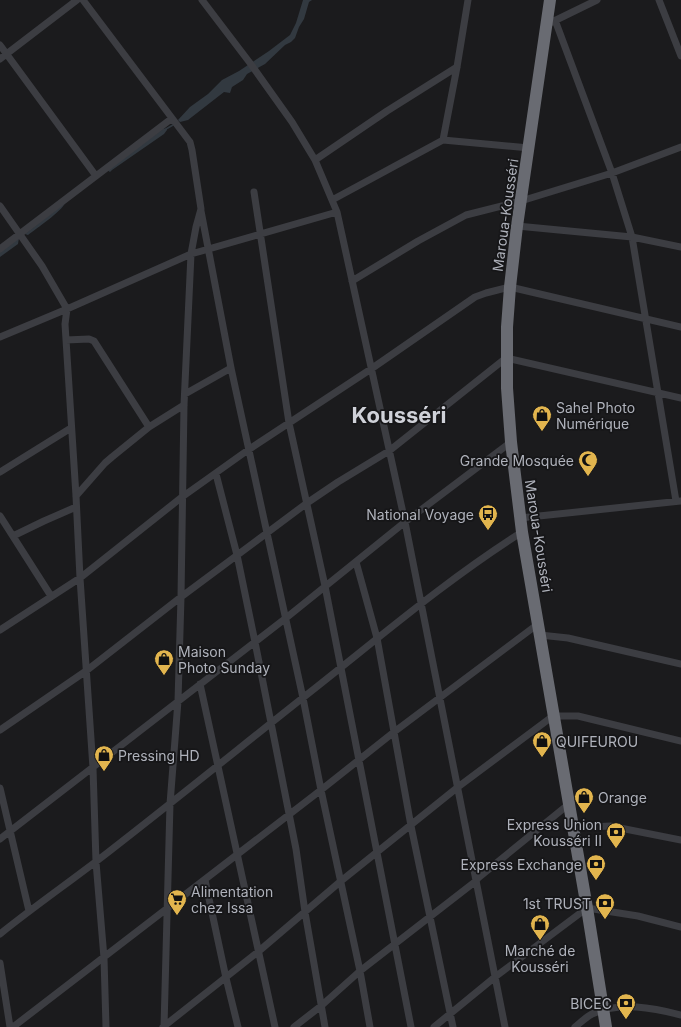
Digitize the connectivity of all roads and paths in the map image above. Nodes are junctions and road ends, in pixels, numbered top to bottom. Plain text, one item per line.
1 (77, 0) edge
2 (83, 0) edge
3 (202, 0) edge
4 (468, 0) edge
5 (550, 0) edge
6 (597, 0) edge
7 (659, 0) edge
8 (551, 22) junction
9 (0, 45) edge
10 (7, 54) junction
11 (681, 56) edge
12 (0, 59) edge
13 (457, 67) junction
14 (172, 120) junction
15 (443, 140) junction
16 (681, 146) edge
17 (529, 148) junction
18 (315, 160) junction
19 (612, 173) junction
20 (96, 176) junction
21 (254, 192) dead end
22 (332, 200) junction
23 (521, 202) junction
24 (0, 206) edge
25 (201, 209) junction
26 (337, 212) junction
27 (517, 226) junction
28 (20, 233) junction
29 (260, 233) junction
30 (632, 237) junction
31 (681, 247) edge
32 (0, 249) edge
33 (209, 249) junction
34 (191, 254) junction
35 (352, 281) junction
36 (510, 287) junction
37 (68, 309) junction
38 (646, 318) junction
39 (681, 327) edge
40 (0, 337) edge
41 (66, 340) junction
42 (506, 358) junction
43 (231, 368) junction
44 (371, 369) junction
45 (659, 393) junction
46 (185, 394) junction
47 (681, 398) edge
48 (184, 405) junction
49 (289, 423) junction
50 (149, 427) junction
51 (71, 428) junction
52 (511, 442) junction
53 (248, 450) junction
54 (389, 451) junction
55 (0, 472) edge
56 (216, 474) junction
57 (76, 496) junction
58 (182, 497) junction
59 (679, 501) edge
60 (307, 503) junction
61 (76, 507) junction
62 (0, 516) edge
63 (520, 518) junction
64 (405, 522) junction
65 (522, 532) junction
66 (268, 533) junction
67 (13, 536) junction
68 (237, 555) junction
69 (356, 562) junction
70 (80, 578) junction
71 (325, 586) junction
72 (51, 596) junction
73 (181, 597) junction
74 (421, 604) junction
75 (286, 618) junction
76 (539, 629) junction
77 (0, 630) edge
78 (377, 638) junction
79 (255, 642) junction
80 (681, 664) edge
81 (342, 668) junction
82 (86, 671) junction
83 (200, 684) junction
84 (303, 698) junction
85 (440, 698) junction
86 (178, 701) junction
87 (553, 716) junction
88 (270, 724) junction
89 (0, 730) edge
90 (394, 732) junction
91 (681, 741) edge
92 (359, 760) junction
93 (217, 766) junction
94 (93, 768) junction
95 (458, 787) junction
96 (0, 788) edge
97 (321, 790) junction
98 (170, 804) junction
99 (569, 804) junction
100 (288, 814) junction
101 (411, 826) junction
102 (573, 828) junction
103 (10, 832) junction
104 (0, 839) edge
105 (681, 840) edge
106 (377, 852) junction
107 (237, 854) junction
108 (96, 862) junction
109 (205, 880) junction
110 (341, 881) junction
111 (476, 881) junction
112 (587, 908) junction
113 (167, 909) junction
114 (29, 910) junction
115 (305, 912) junction
116 (431, 916) junction
117 (681, 926) edge
118 (0, 934) edge
119 (396, 944) junction
120 (258, 952) junction
121 (104, 958) junction
122 (0, 963) edge
123 (360, 971) junction
124 (495, 977) junction
125 (226, 978) junction
126 (321, 1006) junction
127 (603, 1010) junction
128 (451, 1014) junction
129 (681, 1015) edge
130 (10, 1027) edge
131 (14, 1027) edge
132 (106, 1027) edge
133 (164, 1027) edge
134 (238, 1027) edge
135 (275, 1027) edge
136 (294, 1027) edge
137 (325, 1027) edge
138 (370, 1027) edge
139 (411, 1027) edge
140 (434, 1027) edge
141 (453, 1027) edge
142 (505, 1027) edge
143 (575, 1027) edge
144 (606, 1027) edge

1 - 10 street
2 - 14 street
3 - 18 street
4 - 13 street
5 - 8 highway, Maroua-Kousséri
6 - 8 street
7 - 11 street
8 - 17 highway, Maroua-Kousséri
8 - 19 street
9 - 10 street
10 - 12 street
10 - 20 street
13 - 15 street
13 - 18 street
14 - 20 street
14 - 25 street
15 - 17 street
15 - 22 street
16 - 19 street
17 - 23 highway, Maroua-Kousséri
18 - 22 street
19 - 23 street
19 - 30 street
20 - 28 street
21 - 29 street
22 - 26 street
23 - 27 highway, Maroua-Kousséri
23 - 35 street
24 - 28 street
25 - 33 street
25 - 34 street
26 - 29 street
26 - 35 street
27 - 30 street
27 - 36 highway, Maroua-Kousséri
28 - 32 street
28 - 37 street
29 - 33 street
29 - 49 street
30 - 31 street
30 - 38 street
33 - 34 street
33 - 43 street
34 - 37 street
34 - 46 street
35 - 44 street
36 - 38 street
36 - 42 highway, Maroua-Kousséri
36 - 44 street
37 - 40 street
37 - 41 street
38 - 39 street
38 - 45 street
41 - 50 street
41 - 51 street
42 - 45 street
42 - 52 highway, Maroua-Kousséri
42 - 54 street
43 - 46 street
43 - 53 street
44 - 49 street
44 - 54 street
45 - 47 street
45 - 59 street
46 - 48 street
48 - 50 street
48 - 58 street
49 - 53 street
49 - 60 street
50 - 57 street
51 - 55 street
51 - 57 street
52 - 63 highway, Maroua-Kousséri
52 - 64 street
53 - 56 street
53 - 66 street
54 - 60 street
54 - 64 street
56 - 58 street
56 - 68 street
57 - 61 street
58 - 70 street
58 - 73 street
59 - 63 street
60 - 66 street
60 - 71 street
61 - 67 street
61 - 70 street
62 - 67 street
63 - 65 highway, Maroua-Kousséri
64 - 69 street
64 - 74 street
65 - 74 street
65 - 76 highway, Maroua-Kousséri
66 - 68 street
66 - 75 street
67 - 72 street
68 - 73 street
68 - 79 street
69 - 71 street
69 - 78 street
70 - 72 street
70 - 82 street
71 - 75 street
71 - 81 street
72 - 77 street
73 - 82 street
73 - 86 street
74 - 78 street
74 - 85 street
75 - 79 street
75 - 84 street
76 - 80 street
76 - 85 street
76 - 87 highway, Maroua-Kousséri
78 - 81 street
78 - 90 street
79 - 83 street
79 - 88 street
81 - 84 street
81 - 92 street
82 - 89 street
82 - 94 street
83 - 86 street
83 - 93 street
84 - 88 street
84 - 97 street
85 - 90 street
85 - 95 street
86 - 94 street
86 - 98 street
87 - 91 street
87 - 95 street
87 - 99 highway, Maroua-Kousséri
88 - 93 street
88 - 100 street
90 - 92 street
90 - 101 street
92 - 97 street
92 - 106 street
93 - 98 street
93 - 107 street
94 - 103 street
94 - 108 street
95 - 101 street
95 - 111 street
96 - 103 street
97 - 100 street
97 - 110 street
98 - 108 street
98 - 113 street
99 - 102 highway, Maroua-Kousséri
99 - 111 street
100 - 107 street
100 - 115 street
101 - 106 street
101 - 116 street
102 - 105 street
102 - 112 highway, Maroua-Kousséri
103 - 104 street
103 - 114 street
106 - 110 street
106 - 119 street
107 - 109 street
107 - 120 street
108 - 114 street
108 - 121 street
109 - 113 street
109 - 125 street
110 - 115 street
110 - 123 street
111 - 116 street
111 - 124 street
112 - 117 street
112 - 124 street
112 - 127 highway, Maroua-Kousséri
113 - 121 street
113 - 133 street
114 - 118 street
115 - 120 street
115 - 126 street
116 - 119 street
116 - 128 street
119 - 123 street
119 - 139 street
120 - 125 street
120 - 135 street
121 - 131 street
121 - 132 street
122 - 130 street
123 - 126 street
123 - 138 street
124 - 128 street
124 - 142 street
125 - 133 street
125 - 134 street
126 - 136 street
126 - 137 street
127 - 129 street
127 - 143 street
127 - 144 highway, Maroua-Kousséri
128 - 140 street
128 - 141 street

